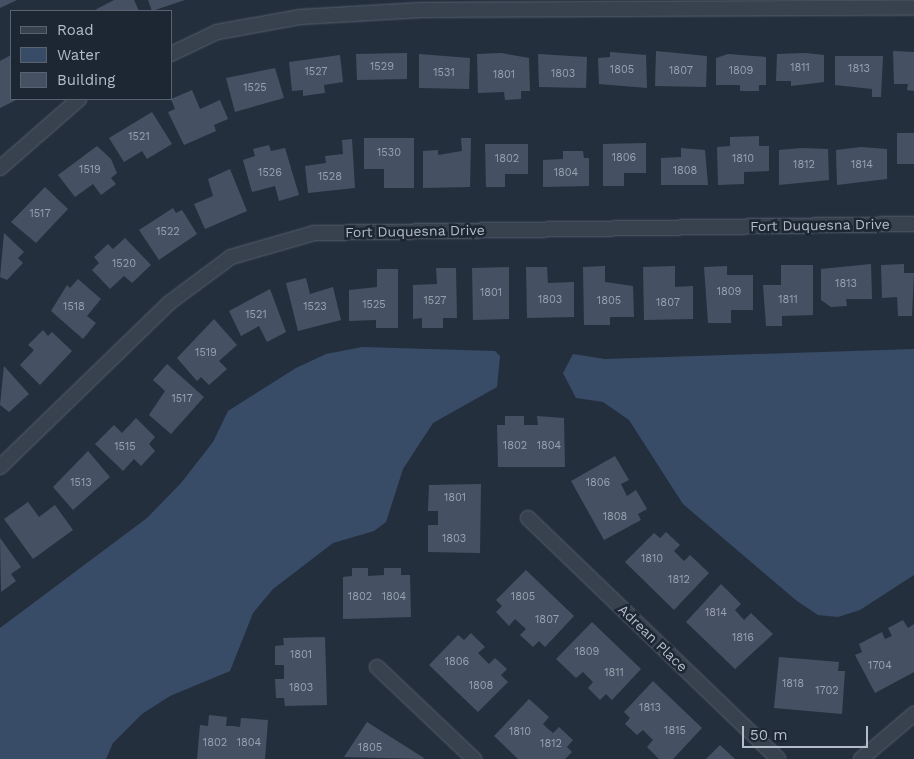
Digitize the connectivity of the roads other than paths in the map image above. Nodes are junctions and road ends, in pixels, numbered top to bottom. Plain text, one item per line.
1 (422, 5) edge
2 (909, 5) edge
3 (172, 54) edge
4 (78, 100) edge
5 (1, 164) edge
6 (914, 224) edge
7 (0, 466) edge
8 (528, 518) dead end
9 (377, 667) dead end
10 (914, 714) edge
11 (474, 759) edge
12 (778, 759) edge
13 (861, 759) edge

1 - 2 street
1 - 3 street
4 - 5 street
6 - 7 street, Fort Duquesna Drive
8 - 12 street, Adrean Place
9 - 11 street
10 - 13 street

